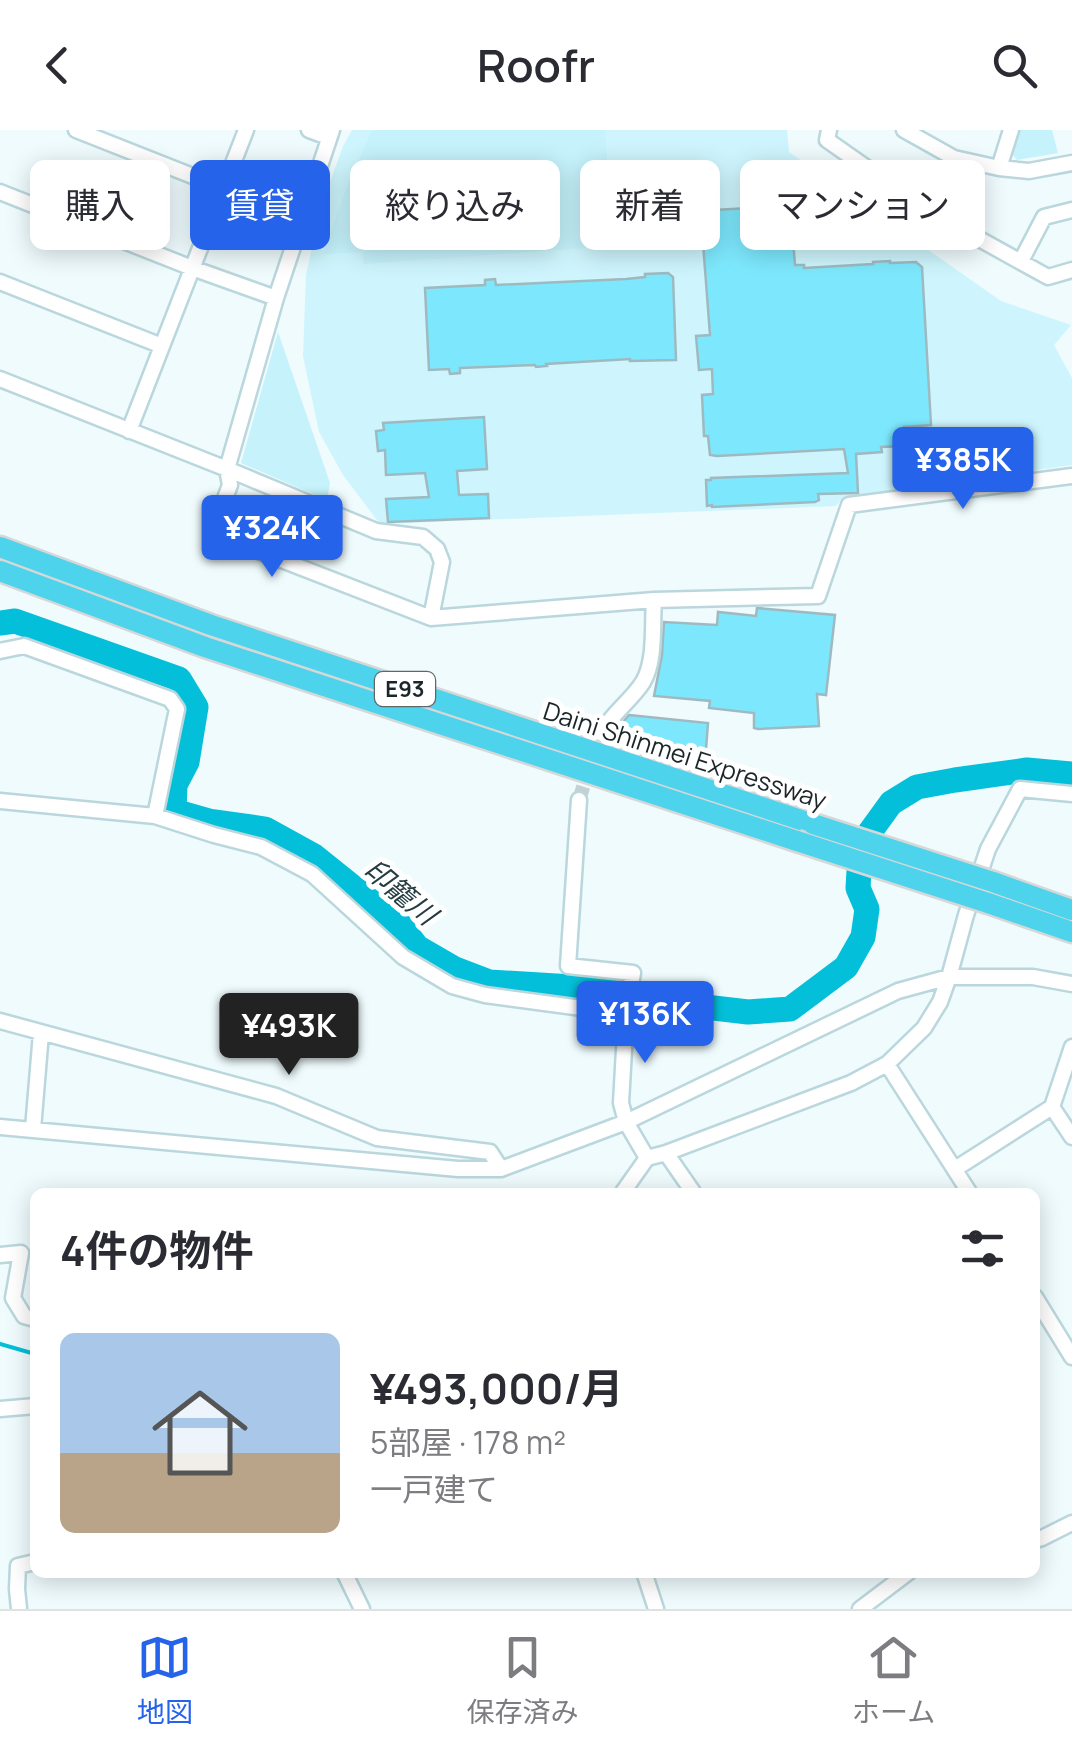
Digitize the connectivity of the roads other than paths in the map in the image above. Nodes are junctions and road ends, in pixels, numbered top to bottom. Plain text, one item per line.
1 (76, 130) edge
2 (246, 130) edge
3 (309, 130) edge
4 (829, 130) edge
5 (904, 130) edge
6 (1011, 130) edge
7 (330, 134) edge
8 (234, 160) edge
9 (1072, 163) edge
10 (999, 168) junction
11 (190, 175) edge
12 (0, 192) edge
13 (1072, 210) edge
14 (199, 250) edge
15 (1020, 261) junction
16 (192, 268) junction
17 (1072, 270) edge
18 (0, 282) edge
19 (276, 298) junction
20 (162, 346) junction
21 (0, 379) edge
22 (129, 431) junction
23 (227, 468) junction
24 (1072, 476) edge
25 (0, 547) edge
26 (0, 571) edge
27 (654, 600) junction
28 (431, 618) junction
29 (0, 651) edge
30 (600, 732) tunnel mouth
31 (1072, 794) edge
32 (579, 800) tunnel mouth
33 (0, 801) edge
34 (155, 816) junction
35 (990, 892) junction
36 (1072, 910) edge
37 (1072, 932) edge
38 (949, 977) junction
39 (1072, 984) edge
40 (626, 1014) junction
41 (0, 1021) edge
42 (41, 1033) junction
43 (1072, 1048) edge
44 (887, 1064) junction
45 (1052, 1107) junction
46 (626, 1122) junction
47 (0, 1127) edge
48 (33, 1130) junction
49 (1072, 1137) edge
50 (666, 1153) junction
51 (646, 1158) junction
52 (500, 1169) junction
53 (954, 1169) junction
54 (626, 1188) edge
55 (690, 1188) edge
56 (967, 1188) edge
57 (0, 1255) edge
58 (1040, 1306) edge
59 (30, 1318) edge
60 (1072, 1357) edge
61 (30, 1406) edge
62 (0, 1409) edge
63 (1072, 1524) edge
64 (1040, 1539) edge
65 (30, 1563) edge
66 (347, 1578) edge
67 (646, 1578) edge
68 (901, 1578) edge
69 (19, 1609) edge
70 (362, 1609) edge
71 (656, 1609) edge
72 (860, 1609) edge

1 - 11 street
2 - 8 street
3 - 7 street
4 - 15 street
5 - 10 street
6 - 10 street
7 - 19 street
9 - 10 street
12 - 16 street
13 - 15 street
14 - 16 street
15 - 17 street
16 - 19 street
16 - 20 street
18 - 20 street
19 - 23 street
20 - 22 street
21 - 22 street
22 - 23 street
23 - 28 street
23 - 28 street
24 - 27 street
25 - 35 highway, Daini Shinmei Expressway / E93, bridge
26 - 35 highway, Daini Shinmei Expressway / E93, bridge
27 - 28 street
27 - 30 street
29 - 34 street
31 - 38 street
32 - 40 street
33 - 34 street
34 - 40 street
35 - 36 highway, Daini Shinmei Expressway / E93
35 - 37 highway, Daini Shinmei Expressway / E93
38 - 39 street
38 - 44 street
38 - 46 street
40 - 46 street
41 - 42 street
42 - 48 street
42 - 52 street
43 - 45 street
44 - 50 street
44 - 53 street
45 - 49 street
45 - 53 street
46 - 51 street
46 - 52 street
47 - 48 street
48 - 52 street
50 - 51 street
50 - 55 street
51 - 54 street
53 - 56 street
57 - 59 street
58 - 60 street
61 - 62 street
63 - 64 street
65 - 69 street
66 - 70 street
67 - 71 street
68 - 72 street

